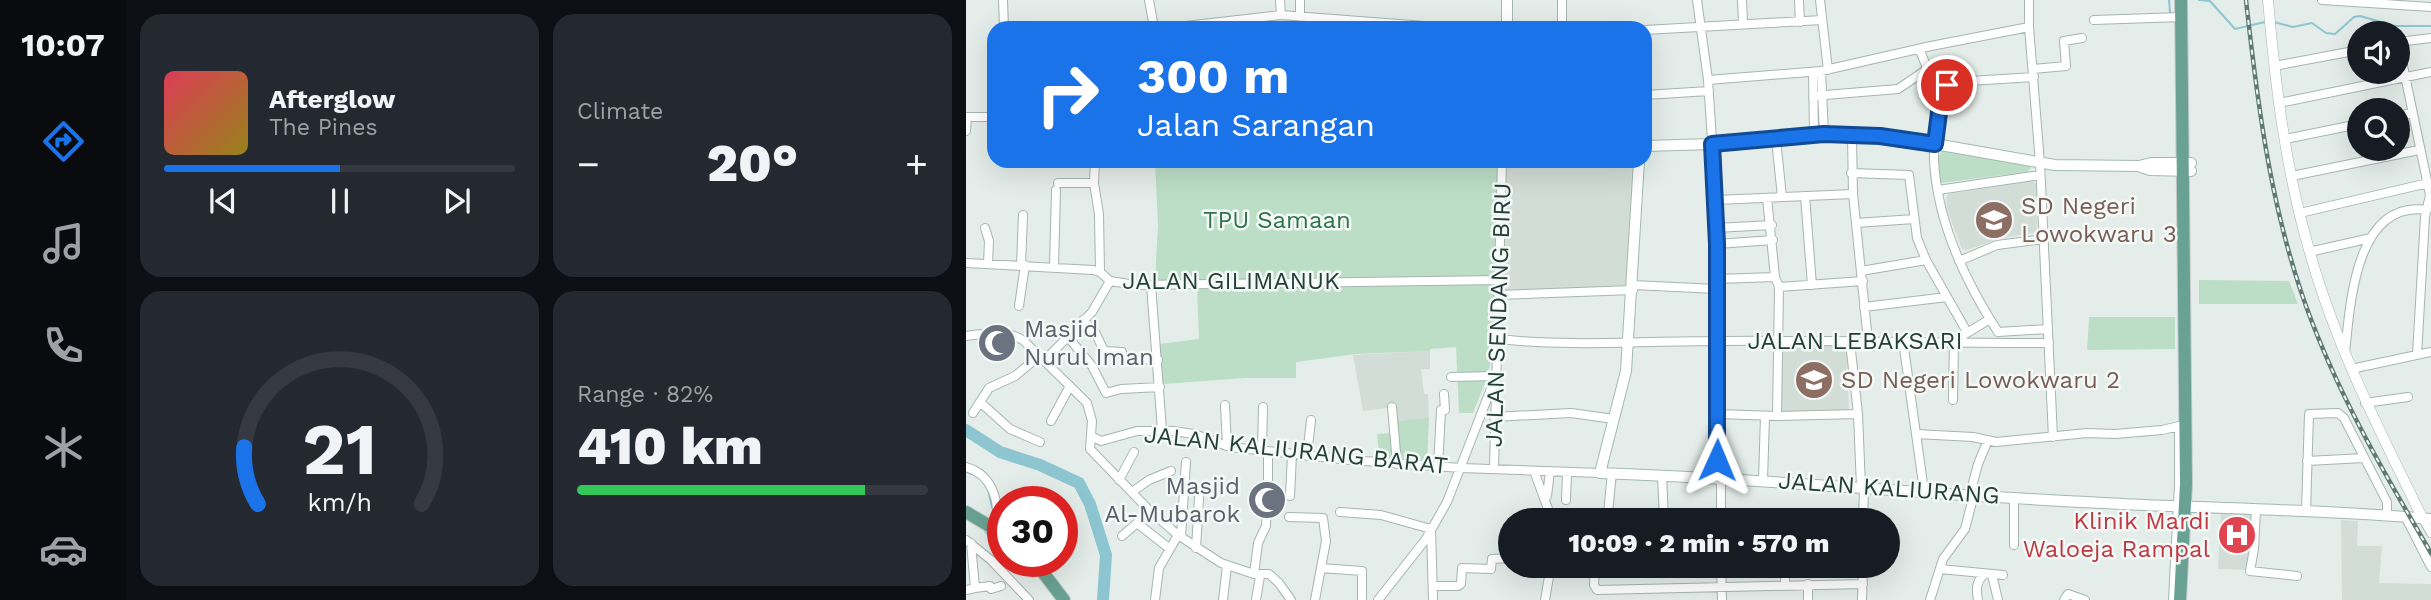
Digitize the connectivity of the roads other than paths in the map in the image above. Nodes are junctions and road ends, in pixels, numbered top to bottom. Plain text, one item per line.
1 (1003, 0) edge
2 (1149, 0) edge
3 (1280, 0) edge
4 (1300, 0) edge
5 (1507, 0) edge
6 (1562, 0) edge
7 (1697, 0) edge
8 (1742, 0) edge
9 (1820, 0) edge
10 (2029, 0) edge
11 (2181, 0) edge
12 (2190, 0) edge
13 (2268, 0) edge
14 (2322, 0) edge
15 (1799, 1) edge
16 (2348, 1) edge
17 (2381, 2) edge
18 (2408, 3) edge
19 (2429, 5) edge
20 (1281, 15) junction
21 (1300, 17) junction
22 (2182, 17) junction
23 (1822, 20) junction
24 (2094, 20) dead end
25 (1004, 21) edge
26 (1153, 21) edge
27 (1240, 21) edge
28 (1355, 21) edge
29 (1507, 21) edge
30 (1562, 21) edge
31 (1800, 22) junction
32 (1743, 23) junction
33 (1702, 27) junction
34 (2029, 27) junction
35 (1652, 30) edge
36 (2082, 38) dead end
37 (2431, 38) edge
38 (2410, 41) edge
39 (1919, 49) junction
40 (2347, 52) edge
41 (2274, 66) junction
42 (1821, 71) junction
43 (2431, 72) edge
44 (2033, 73) junction
45 (2410, 77) edge
46 (1708, 80) junction
47 (2375, 84) edge
48 (2406, 84) edge
49 (1709, 91) junction
50 (1652, 95) edge
51 (1818, 95) junction
52 (2279, 103) junction
53 (2412, 113) joint
54 (967, 117) edge
55 (987, 117) edge
56 (2347, 126) edge
57 (966, 131) edge
58 (1819, 135) junction
59 (1852, 135) junction
60 (1776, 139) junction
61 (2285, 139) junction
62 (1712, 144) junction
63 (1935, 144) junction
64 (1652, 146) edge
65 (2419, 150) junction
66 (2184, 167) junction
67 (1095, 168) edge
68 (1502, 168) edge
69 (1639, 168) edge
70 (2040, 169) junction
71 (2427, 169) edge
72 (1851, 173) junction
73 (2292, 176) junction
74 (1094, 183) junction
75 (2428, 183) junction
76 (1938, 190) junction
77 (1853, 194) junction
78 (1805, 196) junction
79 (1782, 197) junction
80 (1767, 198) junction
81 (1716, 200) junction
82 (2300, 213) junction
83 (1023, 215) dead end
84 (2428, 215) edge
85 (1914, 219) junction
86 (1856, 223) junction
87 (1772, 225) junction
88 (985, 228) dead end
89 (1716, 228) junction
90 (2371, 238) junction
91 (2044, 239) junction
92 (1773, 240) junction
93 (1717, 244) junction
94 (2309, 252) junction
95 (1926, 260) junction
96 (1959, 261) junction
97 (966, 263) edge
98 (988, 264) junction
99 (1023, 265) junction
100 (2185, 265) junction
101 (1054, 267) junction
102 (1861, 271) junction
103 (1100, 272) junction
104 (1775, 277) junction
105 (1499, 280) junction
106 (1110, 281) junction
107 (1863, 281) junction
108 (1717, 284) junction
109 (1151, 285) junction
110 (1812, 285) junction
111 (1633, 287) junction
112 (1779, 287) junction
113 (1499, 295) junction
114 (1947, 297) junction
115 (1019, 306) dead end
116 (1864, 307) junction
117 (1990, 319) junction
118 (1083, 320) junction
119 (2048, 329) junction
120 (1967, 332) junction
121 (1998, 332) junction
122 (966, 336) edge
123 (1068, 337) junction
124 (1498, 339) junction
125 (1718, 341) junction
126 (1777, 341) junction
127 (1868, 341) junction
128 (1903, 341) junction
129 (1954, 341) junction
130 (1629, 342) junction
131 (1850, 342) junction
132 (1997, 343) junction
133 (2049, 343) junction
134 (2431, 352) edge
135 (2345, 353) junction
136 (2417, 355) junction
137 (1041, 359) junction
138 (1158, 360) junction
139 (2351, 369) junction
140 (1451, 377) dead end
141 (1494, 378) junction
142 (1070, 386) junction
143 (1160, 387) junction
144 (1444, 394) dead end
145 (2408, 397) dead end
146 (1954, 400) dead end
147 (980, 402) junction
148 (2365, 403) junction
149 (1225, 405) dead end
150 (1263, 407) dead end
151 (1392, 407) dead end
152 (973, 413) dead end
153 (1718, 414) junction
154 (1858, 414) junction
155 (1765, 416) junction
156 (1777, 416) junction
157 (1494, 417) junction
158 (1614, 419) junction
159 (1311, 420) dead end
160 (1051, 421) dead end
161 (1162, 430) junction
162 (2182, 431) junction
163 (1916, 434) junction
164 (1091, 436) junction
165 (2053, 437) junction
166 (1988, 440) junction
167 (1040, 442) dead end
168 (1227, 446) junction
169 (1265, 450) junction
170 (1134, 452) dead end
171 (1292, 454) junction
172 (1307, 456) junction
173 (2364, 458) junction
174 (2306, 461) junction
175 (1186, 462) dead end
176 (1397, 464) junction
177 (966, 467) edge
178 (1438, 467) junction
179 (1461, 468) junction
180 (1494, 469) junction
181 (1171, 471) dead end
182 (1534, 471) junction
183 (1550, 471) junction
184 (1567, 472) junction
185 (1606, 473) junction
186 (1662, 475) junction
187 (1120, 477) junction
188 (1719, 477) junction
189 (1763, 480) junction
190 (991, 486) edge
191 (1862, 487) junction
192 (1924, 491) junction
193 (1132, 492) junction
194 (1972, 494) junction
195 (1290, 496) dead end
196 (2014, 497) junction
197 (1199, 498) dead end
198 (1546, 499) junction
199 (1566, 500) dead end
200 (2185, 506) junction
201 (1548, 508) edge
202 (1608, 508) edge
203 (1663, 508) edge
204 (1720, 508) edge
205 (1863, 508) edge
206 (2256, 509) junction
207 (966, 512) edge
208 (1340, 512) dead end
209 (2306, 512) junction
210 (2387, 516) junction
211 (1289, 517) dead end
212 (2406, 518) junction
213 (2427, 519) edge
214 (987, 523) edge
215 (1431, 528) junction
216 (2431, 533) edge
217 (1122, 536) dead end
218 (1180, 536) junction
219 (968, 541) edge
220 (2014, 545) dead end
221 (1170, 548) junction
222 (1196, 548) junction
223 (1498, 559) edge
224 (1227, 566) junction
225 (2431, 567) edge
226 (1321, 568) junction
227 (1940, 569) junction
228 (2179, 573) junction
229 (1257, 575) junction
230 (1988, 575) junction
231 (2003, 575) dead end
232 (2297, 576) dead end
233 (1046, 577) edge
234 (1549, 578) edge
235 (1595, 578) edge
236 (1721, 578) edge
237 (1785, 578) edge
238 (1863, 578) edge
239 (1785, 584) junction
240 (1808, 584) junction
241 (1863, 584) junction
242 (1001, 586) dead end
243 (1433, 586) junction
244 (1721, 587) junction
245 (1595, 588) junction
246 (970, 589) edge
247 (1362, 599) edge
248 (1029, 600) edge
249 (1064, 600) edge
250 (1155, 600) edge
251 (1223, 600) edge
252 (1256, 600) edge
253 (1292, 600) edge
254 (1315, 600) edge
255 (1378, 600) edge
256 (1433, 600) edge
257 (1545, 600) edge
258 (1593, 600) edge
259 (1722, 600) edge
260 (1808, 600) edge
261 (1862, 600) edge
262 (1930, 600) edge
263 (1978, 600) edge
264 (1998, 600) edge
265 (2064, 600) edge
266 (2085, 600) edge
267 (2173, 600) edge
268 (2180, 600) edge
269 (2187, 600) edge

1 - 25 street
2 - 26 street
3 - 20 street
4 - 21 street
5 - 29 main road
6 - 30 street
7 - 33 street
8 - 32 street
9 - 23 street
10 - 34 street
11 - 22 main road
12 - 66 main road
13 - 41 street
14 - 16 street
15 - 31 street
16 - 17 street
17 - 18 street
18 - 19 street
20 - 21 street
20 - 27 street
21 - 28 street
22 - 24 street
22 - 66 main road
23 - 31 street
23 - 42 street
31 - 32 street
32 - 33 street
33 - 35 street
33 - 46 street
34 - 39 street
34 - 44 street
36 - 44 street
37 - 38 street
39 - 42 street
39 - 51 street
40 - 41 street
41 - 52 street
42 - 46 street
42 - 51 street
43 - 45 street
44 - 63 street
44 - 70 street
46 - 49 street
47 - 52 street
48 - 53 street
49 - 50 street
49 - 62 street
51 - 58 street
52 - 61 street
53 - 65 street
54 - 55 street
54 - 57 street
56 - 61 street
58 - 59 main road
58 - 60 main road
59 - 63 main road
59 - 72 street
60 - 62 main road
60 - 79 street
61 - 73 street
62 - 64 main road
62 - 81 street
63 - 70 main road
63 - 76 street
65 - 71 street
65 - 73 street
66 - 70 main road
66 - 100 main road
67 - 74 street
68 - 105 street, JALAN SENDANG BIRU
69 - 111 main road
70 - 76 street
70 - 91 street
71 - 75 street
72 - 77 street
72 - 85 street
73 - 82 street
74 - 101 street
74 - 103 street
75 - 82 street
75 - 84 street
76 - 96 street
77 - 78 street
77 - 86 street
78 - 79 street
78 - 110 street
79 - 80 street
80 - 81 street
80 - 87 street
81 - 89 street
82 - 94 street
83 - 99 street
84 - 90 street
84 - 136 street
85 - 86 street
85 - 95 street
86 - 102 street
87 - 89 street
87 - 92 street
88 - 98 street
89 - 93 street
90 - 94 street
90 - 135 street
91 - 96 street
91 - 119 street
92 - 93 street
92 - 104 street
93 - 108 street
94 - 135 street
95 - 102 street
95 - 114 street
96 - 117 street
97 - 98 street, JALAN GILIMANUK
98 - 99 street, JALAN GILIMANUK
99 - 101 street, JALAN GILIMANUK
99 - 115 street
100 - 162 main road
100 - 200 main road
101 - 103 street, JALAN GILIMANUK
102 - 107 street
103 - 106 street, JALAN GILIMANUK
104 - 108 street
104 - 112 street
105 - 109 street, JALAN GILIMANUK
105 - 113 street, JALAN SENDANG BIRU
106 - 109 street, JALAN GILIMANUK
106 - 118 street
107 - 110 street
107 - 116 street
108 - 111 street
108 - 125 street
109 - 138 street
110 - 112 street
111 - 113 street
111 - 130 main road
112 - 126 street
113 - 124 street, JALAN SENDANG BIRU
114 - 116 street
114 - 120 street
116 - 127 street
117 - 120 street
117 - 121 street
118 - 123 street
118 - 138 street
119 - 121 street, JALAN LEBAKSARI
119 - 133 street
120 - 129 street
121 - 132 street, JALAN LEBAKSARI
122 - 137 street
123 - 137 street
123 - 143 street
124 - 130 street, JALAN LEBAKSARI
124 - 141 street, JALAN SENDANG BIRU
125 - 126 street, JALAN LEBAKSARI
125 - 130 street, JALAN LEBAKSARI
125 - 153 street
126 - 131 street, JALAN LEBAKSARI
126 - 156 street
127 - 128 street, JALAN LEBAKSARI
127 - 131 street, JALAN LEBAKSARI
128 - 129 street, JALAN LEBAKSARI
128 - 163 street
129 - 132 street, JALAN LEBAKSARI
129 - 146 street
130 - 158 main road
131 - 154 street
132 - 133 street, JALAN LEBAKSARI
133 - 165 street
134 - 136 street
135 - 139 street
136 - 139 street
137 - 142 street
137 - 147 street
138 - 143 street
139 - 148 street
140 - 141 street
141 - 157 street, JALAN SENDANG BIRU
141 - 179 street, JALAN KALIURANG BARAT
142 - 160 street
142 - 164 street
143 - 161 street
144 - 178 street
145 - 148 street
147 - 152 street
147 - 167 street
148 - 213 street
149 - 168 street
150 - 169 street
151 - 176 street
153 - 155 street
153 - 188 street
154 - 156 street
154 - 191 street
155 - 156 street
155 - 189 street
157 - 158 street
157 - 180 street, JALAN SENDANG BIRU
158 - 185 main road
159 - 172 street
161 - 164 street, JALAN KALIURANG BARAT
161 - 168 street, JALAN KALIURANG BARAT
162 - 165 street
162 - 200 main road
163 - 166 street
163 - 192 street
164 - 187 street
165 - 166 street
166 - 194 street
168 - 169 street, JALAN KALIURANG BARAT
169 - 171 street, JALAN KALIURANG BARAT
169 - 229 street
170 - 187 street
171 - 172 street, JALAN KALIURANG BARAT
171 - 195 street
172 - 176 street, JALAN KALIURANG BARAT
173 - 174 street
173 - 174 street
173 - 210 street
174 - 209 street
175 - 218 street
176 - 178 street, JALAN KALIURANG BARAT
177 - 190 street
178 - 179 street, JALAN KALIURANG BARAT
179 - 180 street, JALAN KALIURANG BARAT
179 - 215 street
180 - 182 street, JALAN KALIURANG BARAT
181 - 193 street
182 - 183 street, JALAN KALIURANG BARAT
182 - 198 street
183 - 184 street, JALAN KALIURANG BARAT
183 - 198 street
184 - 185 street, JALAN KALIURANG BARAT
184 - 199 street
185 - 186 main road, JALAN KALIURANG
185 - 202 street
186 - 188 main road, JALAN KALIURANG
186 - 203 street
187 - 193 street
188 - 189 main road, JALAN KALIURANG
188 - 204 street
189 - 191 main road, JALAN KALIURANG
191 - 192 main road, JALAN KALIURANG
191 - 205 street
192 - 194 main road, JALAN KALIURANG
193 - 218 street
194 - 196 main road, JALAN KALIURANG
194 - 227 street
196 - 200 main road, JALAN KALIURANG
196 - 220 street
197 - 222 street
198 - 201 street
200 - 206 main road, JALAN KALIURANG
200 - 228 main road
200 - 269 main road
206 - 209 main road, JALAN KALIURANG
206 - 232 street
207 - 214 main road
208 - 215 street
209 - 210 main road, JALAN KALIURANG
210 - 212 main road, JALAN KALIURANG
211 - 226 street
212 - 213 main road, JALAN KALIURANG
212 - 225 street
213 - 216 street
215 - 243 street
215 - 255 street
217 - 221 street
218 - 221 street
218 - 222 street
219 - 246 street
219 - 248 street
221 - 250 street
222 - 224 street
223 - 243 street
224 - 229 street
224 - 251 street
226 - 247 street
226 - 254 street
227 - 230 street
227 - 262 street
228 - 267 street
228 - 268 main road
229 - 252 street
229 - 253 street
230 - 231 street
230 - 263 street
230 - 264 street
233 - 249 main road
234 - 257 street
235 - 245 street
236 - 244 street
237 - 239 street
238 - 241 street
239 - 240 street
239 - 244 street
240 - 241 street
240 - 260 street
241 - 261 street
242 - 246 street
243 - 256 street
244 - 245 street
244 - 259 street
245 - 258 street
265 - 266 street

